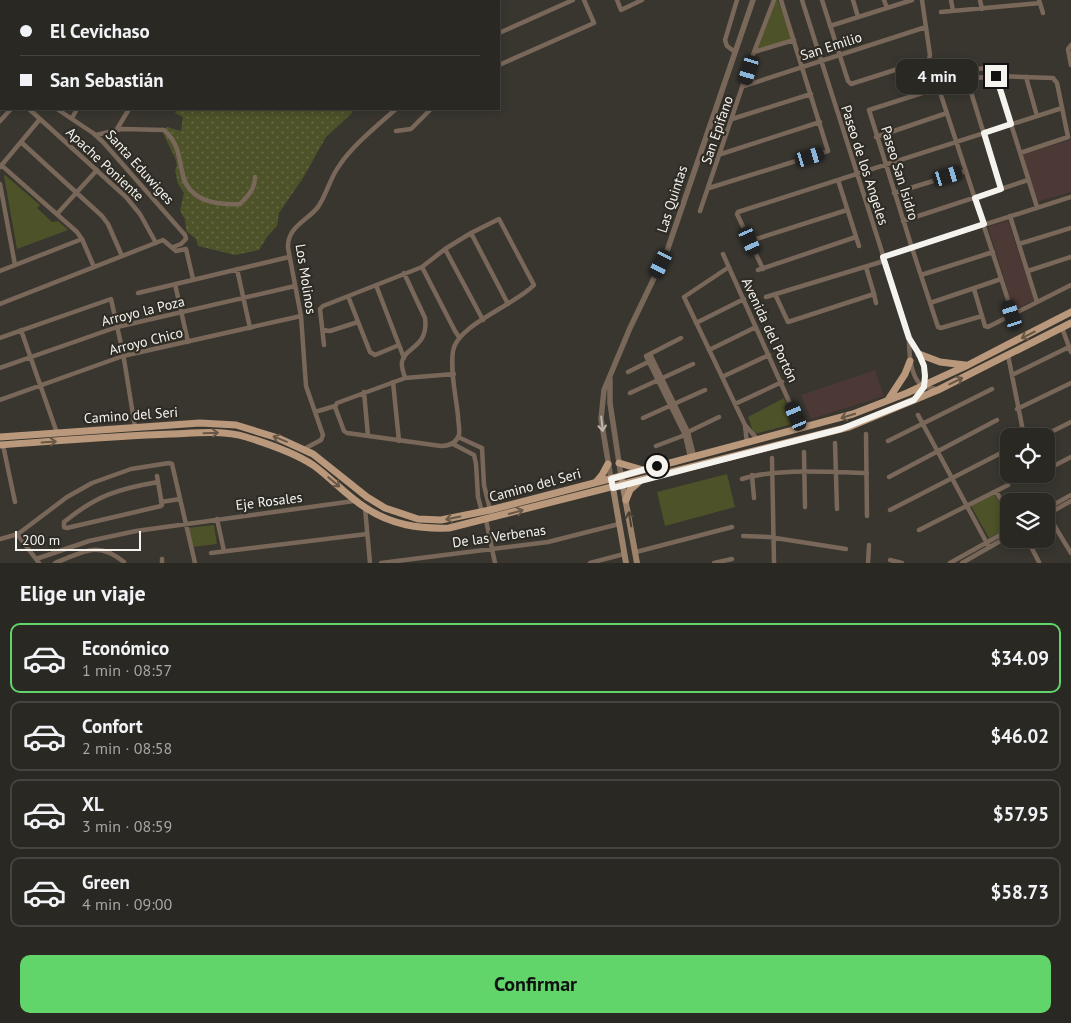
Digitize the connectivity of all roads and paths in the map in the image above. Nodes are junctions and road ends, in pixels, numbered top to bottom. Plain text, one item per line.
1 (573, 0) edge
2 (584, 0) edge
3 (616, 0) edge
4 (642, 0) edge
5 (737, 0) edge
6 (753, 0) edge
7 (774, 0) edge
8 (781, 0) edge
9 (802, 0) edge
10 (822, 0) edge
11 (853, 0) edge
12 (884, 0) edge
13 (912, 0) edge
14 (922, 0) edge
15 (951, 0) edge
16 (980, 0) edge
17 (1009, 0) edge
18 (1039, 2) edge
19 (1010, 6) junction
20 (887, 8) junction
21 (982, 9) junction
22 (621, 10) junction
23 (941, 12) dead end
24 (953, 12) junction
25 (1042, 13) dead end
26 (624, 16) dead end
27 (858, 17) junction
28 (594, 23) junction
29 (830, 26) junction
30 (926, 27) junction
31 (597, 28) dead end
32 (500, 33) edge
33 (794, 40) junction
34 (1071, 45) edge
35 (735, 52) junction
36 (754, 52) junction
37 (839, 56) junction
38 (820, 62) junction
39 (500, 65) edge
40 (1071, 65) edge
41 (802, 67) junction
42 (986, 68) dead end
43 (996, 76) junction
44 (1026, 77) junction
45 (744, 86) junction
46 (938, 86) junction
47 (970, 89) dead end
48 (811, 94) junction
49 (1062, 108) junction
50 (10, 110) edge
51 (30, 110) edge
52 (59, 110) edge
53 (77, 110) edge
54 (129, 110) edge
55 (395, 110) edge
56 (431, 110) edge
57 (947, 113) junction
58 (1037, 116) junction
59 (72, 118) junction
60 (40, 119) junction
61 (732, 119) junction
62 (0, 121) edge
63 (820, 122) junction
64 (1011, 124) junction
65 (117, 129) junction
66 (396, 131) dead end
67 (984, 133) junction
68 (96, 134) junction
69 (876, 137) junction
70 (21, 142) junction
71 (957, 142) junction
72 (1020, 153) junction
73 (721, 154) junction
74 (885, 165) junction
75 (0, 166) edge
76 (97, 170) junction
77 (966, 171) junction
78 (857, 174) junction
79 (256, 177) dead end
80 (838, 180) junction
81 (1028, 180) junction
82 (0, 184) edge
83 (709, 188) junction
84 (1001, 189) junction
85 (77, 192) junction
86 (894, 193) junction
87 (1071, 197) edge
88 (975, 198) junction
89 (2, 204) edge
90 (1037, 207) junction
91 (847, 210) junction
92 (700, 211) dead end
93 (57, 214) junction
94 (1010, 216) junction
95 (903, 221) junction
96 (984, 224) junction
97 (1071, 228) edge
98 (471, 233) junction
99 (856, 238) junction
100 (82, 239) junction
101 (750, 241) junction
102 (156, 243) junction
103 (1020, 244) junction
104 (859, 246) dead end
105 (173, 247) junction
106 (912, 248) junction
107 (446, 249) junction
108 (993, 252) junction
109 (723, 254) dead end
110 (122, 256) junction
111 (1071, 257) edge
112 (289, 258) junction
113 (884, 259) junction
114 (16, 265) junction
115 (866, 266) junction
116 (94, 267) junction
117 (422, 267) junction
118 (729, 267) junction
119 (237, 270) junction
120 (0, 271) edge
121 (1028, 271) junction
122 (404, 273) junction
123 (921, 275) junction
124 (1001, 279) junction
125 (193, 280) junction
126 (175, 284) junction
127 (376, 285) junction
128 (1071, 285) edge
129 (295, 286) junction
130 (974, 289) junction
131 (138, 293) dead end
132 (775, 294) junction
133 (874, 294) junction
134 (348, 296) junction
135 (766, 297) dead end
136 (243, 299) junction
137 (744, 299) junction
138 (876, 302) dead end
139 (1037, 302) junction
140 (930, 303) junction
141 (0, 304) edge
142 (508, 304) junction
143 (1071, 312) edge
144 (181, 313) junction
145 (1012, 315) junction
146 (301, 316) junction
147 (982, 316) junction
148 (483, 320) junction
149 (358, 322) junction
150 (788, 322) junction
151 (696, 323) junction
152 (1071, 323) edge
153 (117, 327) junction
154 (756, 327) junction
155 (250, 328) junction
156 (791, 328) dead end
157 (1062, 328) junction
158 (21, 330) junction
159 (323, 330) junction
160 (459, 337) junction
161 (0, 338) edge
162 (681, 338) dead end
163 (909, 338) junction
164 (188, 342) junction
165 (399, 345) junction
166 (324, 346) dead end
167 (1070, 349) edge
168 (709, 350) junction
169 (909, 351) junction
170 (918, 351) junction
171 (648, 355) junction
172 (769, 355) junction
173 (1008, 355) junction
174 (123, 356) junction
175 (30, 358) junction
176 (404, 358) junction
177 (910, 361) junction
178 (648, 362) junction
179 (692, 364) dead end
180 (968, 365) junction
181 (0, 368) edge
182 (628, 372) dead end
183 (454, 374) junction
184 (1012, 375) junction
185 (610, 377) junction
186 (722, 377) junction
187 (405, 378) junction
188 (660, 380) junction
189 (393, 382) junction
190 (782, 382) junction
191 (1071, 383) edge
192 (40, 385) junction
193 (923, 385) junction
194 (992, 389) dead end
195 (705, 390) dead end
196 (938, 390) junction
197 (364, 392) junction
198 (630, 393) dead end
199 (0, 400) edge
200 (888, 400) junction
201 (914, 400) junction
202 (735, 404) junction
203 (673, 405) junction
204 (335, 406) junction
205 (1018, 409) junction
206 (315, 412) junction
207 (918, 415) dead end
208 (796, 416) dead end
209 (719, 417) dead end
210 (643, 418) dead end
211 (997, 420) dead end
212 (1071, 422) edge
213 (924, 424) junction
214 (745, 425) junction
215 (136, 427) junction
216 (1022, 428) edge
217 (1055, 430) edge
218 (56, 432) junction
219 (686, 433) junction
220 (866, 434) dead end
221 (368, 436) junction
222 (0, 437) edge
223 (458, 437) junction
224 (758, 440) junction
225 (399, 441) junction
226 (747, 442) junction
227 (888, 442) dead end
228 (835, 443) dead end
229 (453, 444) junction
230 (1, 445) edge
231 (656, 446) dead end
232 (482, 448) junction
233 (304, 449) junction
234 (938, 451) junction
235 (804, 452) dead end
236 (1000, 453) dead end
237 (474, 455) junction
238 (692, 457) junction
239 (1071, 457) edge
240 (772, 458) dead end
241 (619, 462) junction
242 (483, 463) junction
243 (476, 464) junction
244 (608, 464) junction
245 (1055, 465) edge
246 (644, 470) junction
247 (805, 472) junction
248 (837, 472) junction
249 (773, 473) junction
250 (867, 473) junction
251 (752, 475) junction
252 (157, 476) dead end
253 (621, 476) junction
254 (889, 477) dead end
255 (952, 478) junction
256 (611, 479) junction
257 (742, 479) dead end
258 (640, 480) junction
259 (158, 482) junction
260 (595, 483) junction
261 (484, 484) junction
262 (477, 485) junction
263 (623, 485) junction
264 (1008, 485) dead end
265 (613, 488) junction
266 (996, 491) junction
267 (1071, 495) edge
268 (754, 498) dead end
269 (1000, 498) edge
270 (180, 499) junction
271 (626, 500) junction
272 (356, 501) junction
273 (1071, 501) edge
274 (15, 502) dead end
275 (161, 502) junction
276 (1055, 504) edge
277 (967, 506) junction
278 (805, 507) dead end
279 (365, 508) junction
280 (837, 509) dead end
281 (490, 510) junction
282 (890, 510) dead end
283 (1055, 511) edge
284 (482, 512) junction
285 (867, 516) dead end
286 (217, 519) junction
287 (486, 520) junction
288 (185, 523) junction
289 (619, 524) junction
290 (732, 527) dead end
291 (1055, 527) edge
292 (919, 530) dead end
293 (17, 534) junction
294 (367, 534) junction
295 (743, 536) dead end
296 (1000, 536) edge
297 (774, 538) junction
298 (0, 539) edge
299 (1000, 539) edge
300 (988, 544) junction
301 (869, 545) dead end
302 (1032, 548) edge
303 (492, 549) junction
304 (846, 549) dead end
305 (224, 551) junction
306 (636, 552) junction
307 (211, 553) dead end
308 (1071, 553) edge
309 (624, 554) junction
310 (732, 559) dead end
311 (890, 560) dead end
312 (38, 561) edge
313 (124, 562) edge
314 (1039, 562) edge
315 (55, 563) edge
316 (195, 563) edge
317 (370, 563) edge
318 (382, 563) edge
319 (495, 563) edge
320 (590, 563) edge
321 (626, 563) edge
322 (637, 563) edge
323 (714, 563) edge
324 (774, 563) edge
325 (868, 563) edge
326 (902, 563) edge
327 (950, 563) edge
328 (962, 563) edge

1 - 32 street
2 - 28 street
3 - 22 street
4 - 22 street
5 - 35 street
6 - 35 street, Las Quintas
7 - 36 street, San Epifano
8 - 33 street
9 - 38 street, Paseo de los Angeles
10 - 29 street
11 - 27 street
12 - 20 street
13 - 20 street
14 - 30 street
15 - 24 street
16 - 21 street
17 - 19 street
18 - 19 street
18 - 25 street
19 - 21 street
20 - 27 street
21 - 24 street
22 - 26 street
23 - 24 street
27 - 29 street
28 - 31 street
28 - 39 street
29 - 37 street
30 - 37 street, San Emilio
30 - 37 street
33 - 36 street
33 - 41 street
34 - 40 street
35 - 185 street, Las Quintas
36 - 45 street, San Epifano
37 - 38 street, San Emilio
38 - 41 street, San Emilio
38 - 78 street, Paseo de los Angeles
41 - 45 street, San Emilio
41 - 48 street
42 - 46 street
43 - 44 street
43 - 46 street
43 - 64 street
44 - 49 street
44 - 58 street
45 - 61 street, San Epifano
46 - 57 street
46 - 69 street, Paseo San Isidro
47 - 67 street
48 - 61 street
48 - 63 street
49 - 58 street
49 - 72 street
50 - 62 street
51 - 60 street, Apache Poniente
52 - 59 street, Santa Eduwiges
53 - 59 street
54 - 65 street
55 - 112 street, Los Molinos
56 - 66 street
57 - 69 street
57 - 71 street
58 - 64 street
59 - 68 street, Santa Eduwiges
60 - 70 street
60 - 76 street, Apache Poniente
61 - 73 street, San Epifano
63 - 73 street
63 - 83 street
64 - 67 street
64 - 72 street
65 - 68 street
65 - 79 street
67 - 71 street
67 - 84 street
68 - 105 street, Santa Eduwiges
69 - 74 street, Paseo San Isidro
70 - 75 street
70 - 85 street
71 - 74 street
71 - 77 street
72 - 81 street
73 - 83 street, San Epifano
74 - 78 street
74 - 86 street, Paseo San Isidro
75 - 93 street
76 - 85 street
76 - 102 street, Apache Poniente
77 - 86 street
77 - 88 street
78 - 80 street
78 - 113 street, Paseo de los Angeles
80 - 91 street
80 - 101 street
81 - 84 street
81 - 90 street
82 - 89 street
83 - 92 street, San Epifano
84 - 88 street
85 - 93 street
85 - 110 street
86 - 95 street, Paseo San Isidro
87 - 90 street
88 - 95 street
88 - 96 street
89 - 114 street
90 - 94 street
91 - 99 street
91 - 101 street
93 - 100 street
94 - 96 street
94 - 103 street
95 - 106 street, Paseo San Isidro
96 - 106 street
96 - 108 street
97 - 103 street
98 - 107 street
98 - 142 street
98 - 142 street
99 - 101 street
99 - 104 street
100 - 114 street
100 - 116 street
102 - 105 street
102 - 110 street
103 - 121 street
105 - 125 street
106 - 113 street
106 - 123 street, Paseo San Isidro
107 - 117 street
107 - 148 street
108 - 123 street
108 - 124 street
109 - 118 street, Avenida del Portón
110 - 116 street
111 - 121 street
112 - 119 street
112 - 129 street, Los Molinos
113 - 115 street
113 - 163 street, Paseo de los Angeles
114 - 120 street
115 - 132 street
115 - 133 street
116 - 141 street
117 - 122 street
117 - 160 street
118 - 137 street, Avenida del Portón
118 - 151 street
119 - 125 street
119 - 136 street
121 - 139 street
122 - 127 street
122 - 176 street
123 - 140 street, Paseo San Isidro
124 - 130 street
124 - 145 street
125 - 126 street
126 - 131 street
126 - 144 street
127 - 134 street
127 - 165 street
128 - 139 street
129 - 136 street, Arroyo la Poza
129 - 146 street, Los Molinos
130 - 140 street
130 - 147 street
132 - 135 street
132 - 150 street
133 - 138 street
133 - 150 street
134 - 149 street
134 - 159 street
136 - 144 street, Arroyo la Poza
136 - 155 street
137 - 151 street
137 - 154 street, Avenida del Portón
139 - 145 street
140 - 147 street, Paseo San Isidro
142 - 148 street
143 -> 180 main road, Camino del Seri
144 - 153 street, Arroyo la Poza
144 - 164 street
145 - 147 street
146 - 155 street, Arroyo Chico
146 - 206 street, Los Molinos
148 - 160 street
149 - 159 street
149 - 165 street
150 - 156 street
151 - 168 street
152 - 157 main road, Camino del Seri
153 - 158 street
153 - 174 street
153 - 175 street, Arroyo la Poza
154 - 168 street
154 - 172 street, Avenida del Portón
155 - 164 street, Arroyo Chico
157 - 167 street
157 - 173 main road, Camino del Seri
158 - 161 street
158 - 175 street
159 - 166 street
160 - 183 street
162 - 171 street
163 - 169 street
163 - 170 street
164 - 174 street, Arroyo Chico
165 - 176 street
167 - 184 street
168 - 186 street
169 - 170 street
169 - 177 street
170 - 180 main road
170 - 193 street
171 - 178 street
171 - 188 street
172 - 186 street
172 - 190 street, Avenida del Portón
173 - 184 street
196 -> 173 main road, Camino del Seri
174 - 192 street, Arroyo Chico
174 - 215 street
175 - 181 street, Arroyo la Poza
175 - 192 street
176 - 187 street
177 - 193 street
177 - 200 main road
178 - 182 street
178 - 188 street
179 - 188 street
180 - 193 main road, Camino del Seri
183 - 187 street
183 - 223 street
184 - 205 street
185 - 241 street, Las Quintas
185 -> 244 street, Las Quintas
186 - 202 street
187 - 189 street
188 - 198 street
188 - 203 street
189 - 197 street
189 - 225 street
190 - 202 street
190 - 208 street, Avenida del Portón
191 - 205 street
192 - 199 street, Arroyo Chico
192 - 218 street
193 - 196 street
193 - 200 main road, Camino del Seri
193 - 201 street
194 - 213 street
195 - 203 street
196 - 201 main road, Camino del Seri
197 - 204 street
197 - 221 street
200 -> 224 main road, Camino del Seri
201 - 258 main road, Camino del Seri
202 - 214 street
203 - 210 street
203 - 219 street
204 - 206 street
204 - 221 street
205 - 216 street
206 - 233 street, Los Molinos
207 - 213 street
209 - 219 street
211 - 234 street
212 - 217 street
213 - 227 street
213 - 234 street
214 - 224 street
214 - 226 street
215 - 218 main road, Camino del Seri
233 -> 215 main road, Camino del Seri
218 - 222 main road, Camino del Seri
219 - 231 street
219 - 238 street
220 - 250 street
221 - 225 street
223 - 229 street
223 - 232 street
224 - 226 main road, Camino del Seri
225 - 229 street
226 - 238 main road, Camino del Seri
228 - 248 street
229 - 237 street
230 -> 272 main road, Camino del Seri
230 - 274 street
232 - 237 street
232 - 242 street
284 -> 233 main road, Camino del Seri
234 - 254 street
234 - 255 street
235 - 247 street
236 - 255 street
237 - 243 street
238 - 246 main road, Camino del Seri
239 - 245 street
240 - 249 street
241 - 246 main road
241 - 253 street, Las Quintas
242 - 243 street
242 - 261 street
243 - 262 street
244 - 256 street, Las Quintas
244 - 260 main road
246 - 253 main road, Camino del Seri
247 - 248 street
247 - 249 street
247 - 278 street
248 - 250 street
248 - 280 street
249 - 251 street
249 - 297 street
250 - 285 street
251 - 257 street
251 - 268 street
252 - 259 street
253 - 256 main road, Camino del Seri
253 - 263 main road
255 - 277 street
255 - 282 street
256 - 260 main road, Camino del Seri
256 - 265 main road
258 - 263 main road, Camino del Seri
258 - 271 main road
259 - 275 street
259 - 275 street
260 - 281 main road, Camino del Seri
261 - 262 street
261 - 281 street
262 - 284 street
263 - 265 main road, Camino del Seri
263 - 271 main road
264 - 266 street
287 -> 265 main road, Camino del Seri
265 - 289 main road
266 - 269 street
266 - 277 street
267 - 276 street
270 - 275 street
270 - 288 street
270 - 293 street
306 -> 271 main road
272 - 279 main road, Camino del Seri
272 - 286 street, Eje Rosales
273 - 283 street
277 - 292 street
277 - 300 street
279 - 287 main road, Camino del Seri
279 - 294 street
281 - 284 main road, Camino del Seri
286 - 288 street, Eje Rosales
286 - 305 street
287 - 303 street
288 - 312 street, Eje Rosales
288 - 316 street
289 - 303 street, De las Verbenas
289 - 309 main road
290 - 306 street
291 - 308 street
293 - 298 street
293 - 312 street
294 - 305 street
294 - 317 street
295 - 297 street
296 - 300 street
297 - 304 street
297 - 324 street
299 - 300 street
300 - 327 street
300 - 328 street
301 - 325 street
302 - 314 street
303 - 318 street, De las Verbenas
303 - 319 street
305 - 307 street
306 - 322 main road
309 - 320 street
309 - 321 main road
310 - 323 street
311 - 326 street
313 - 315 street

